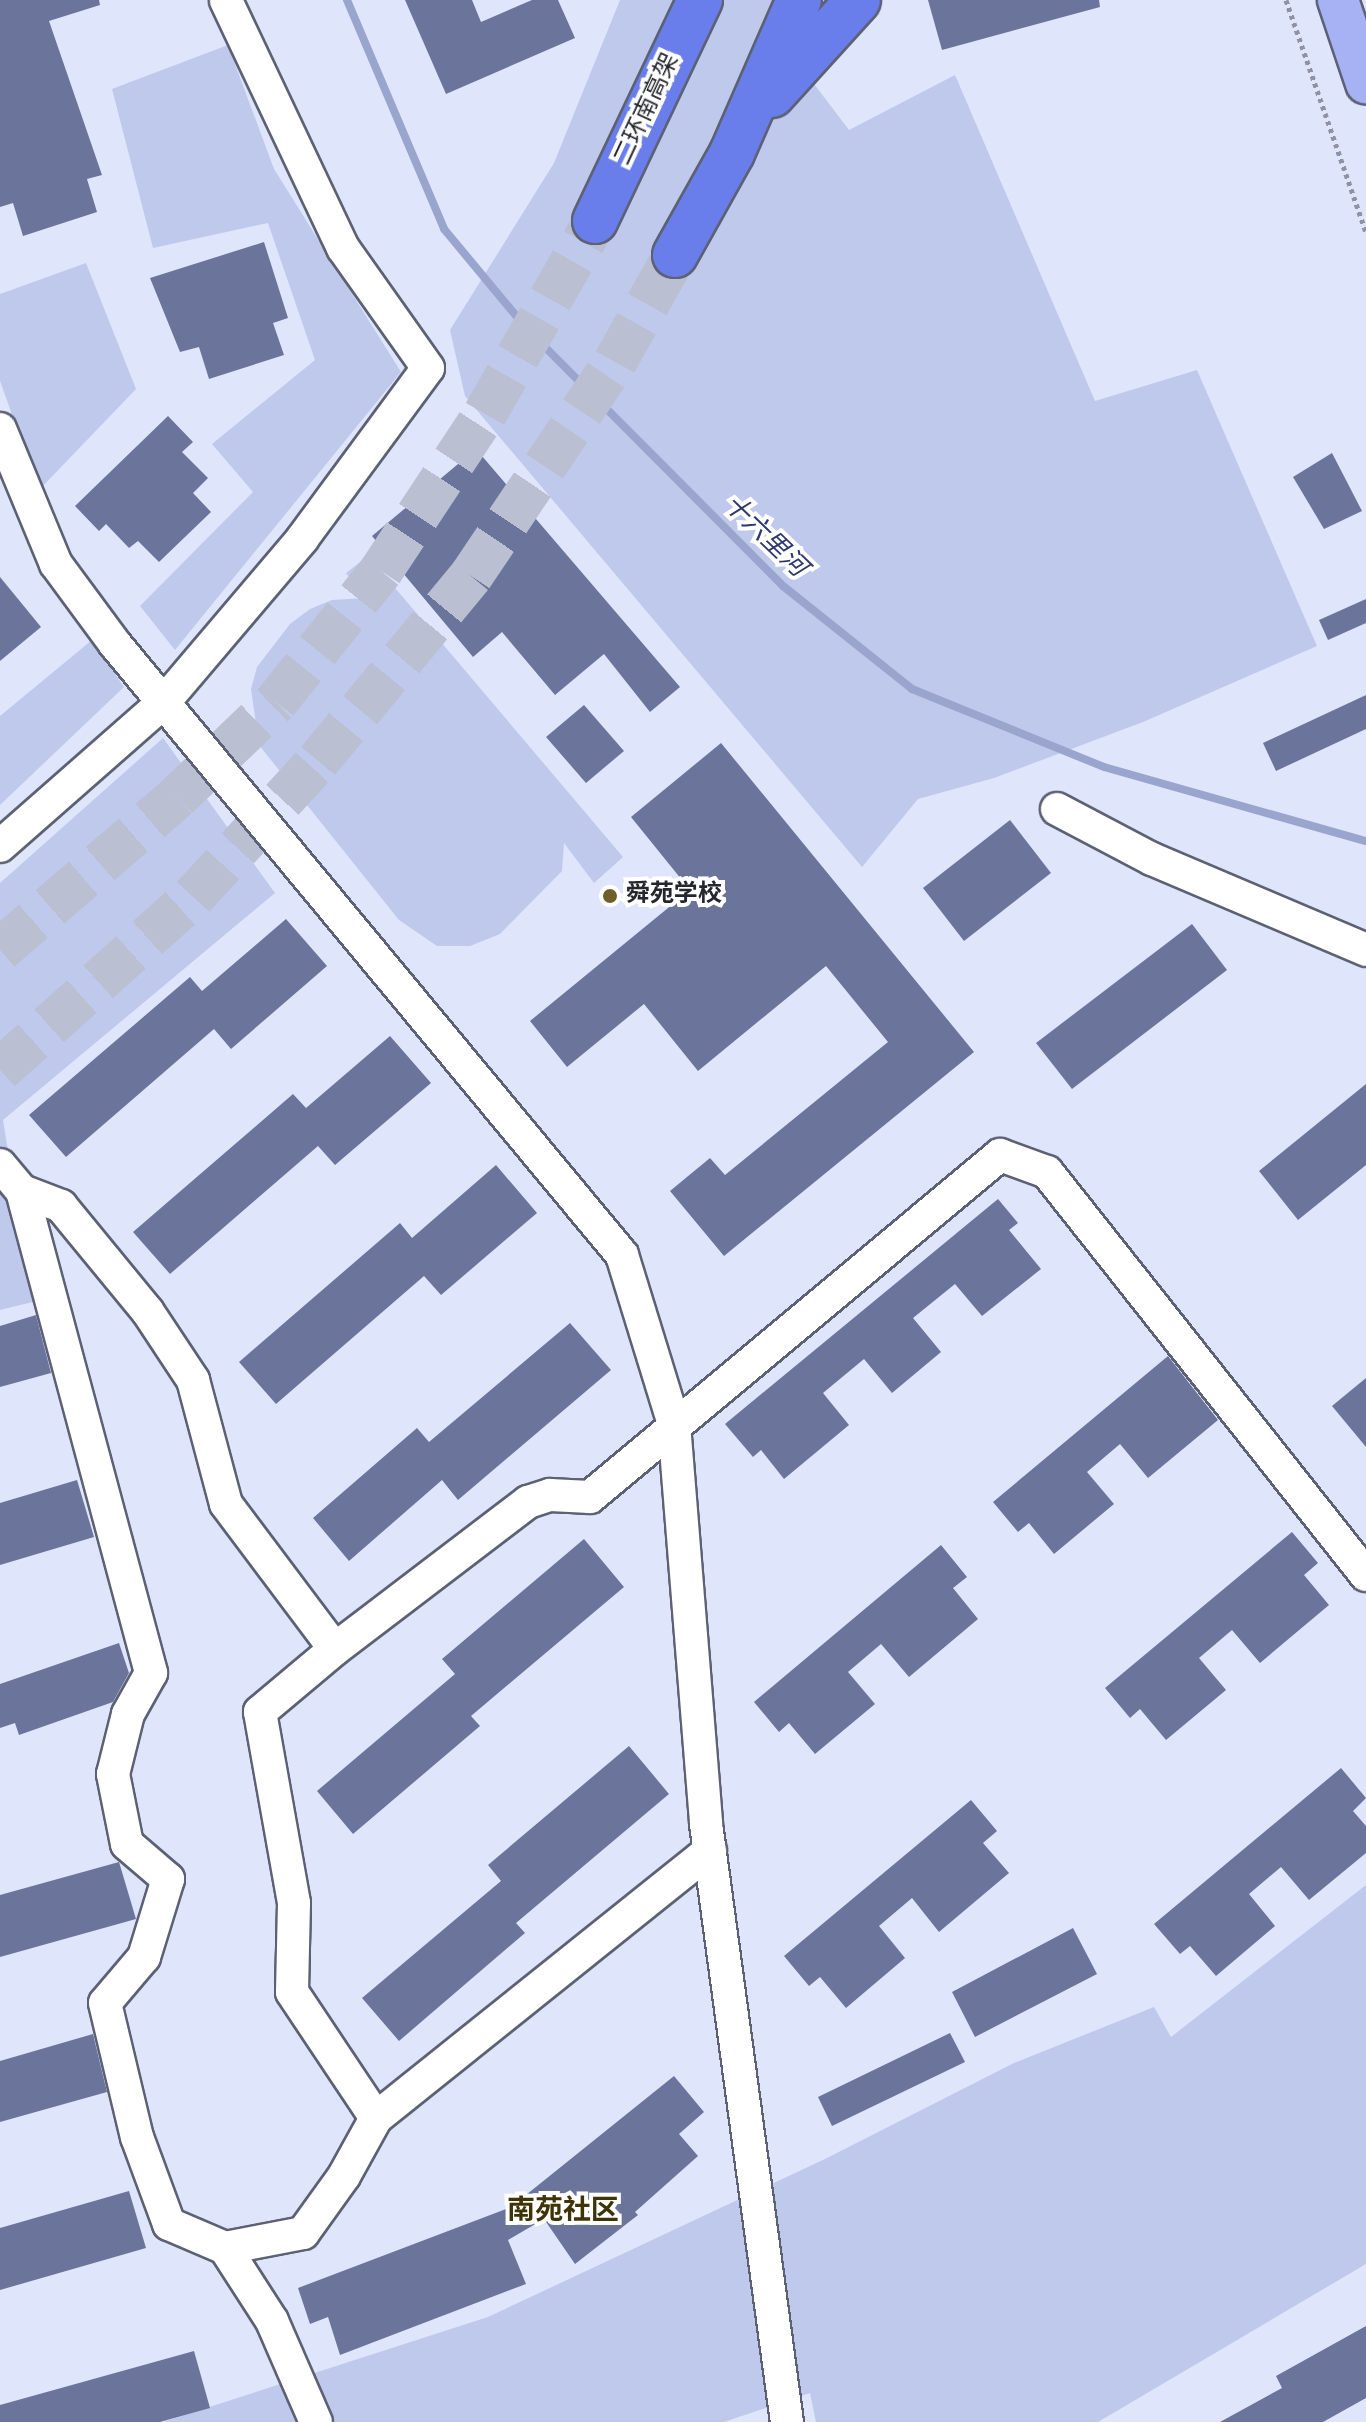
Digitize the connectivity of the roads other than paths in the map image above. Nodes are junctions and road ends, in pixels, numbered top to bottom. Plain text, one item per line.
1 (226, 0) edge
2 (668, 0) edge
3 (700, 0) edge
4 (799, 0) edge
5 (858, 0) edge
6 (1338, 0) edge
7 (1366, 83) edge
8 (654, 97) junction
9 (732, 153) junction
10 (595, 221) tunnel mouth
11 (675, 255) tunnel mouth
12 (0, 429) edge
13 (164, 702) junction
14 (1057, 809) dead end
15 (0, 846) edge
16 (1366, 950) edge
17 (0, 1165) edge
18 (22, 1191) junction
19 (674, 1424) junction
20 (1366, 1575) edge
21 (335, 1649) junction
22 (710, 1850) junction
23 (376, 2118) junction
24 (225, 2248) junction
25 (316, 2422) edge
26 (787, 2422) edge

1 - 13 street
2 - 8 highway
3 - 8 highway, 二环南高架
4 - 9 highway
5 - 9 highway
6 - 7 main road
8 - 10 highway, 二环南高架
9 - 11 highway
12 - 13 street
13 - 15 street
13 - 19 street
14 - 16 street
17 - 18 street
18 - 21 street
18 - 24 street
19 - 20 street
19 - 21 street
19 - 22 street
21 - 23 street
22 - 23 street
22 - 26 street
23 - 24 street
24 - 25 street

